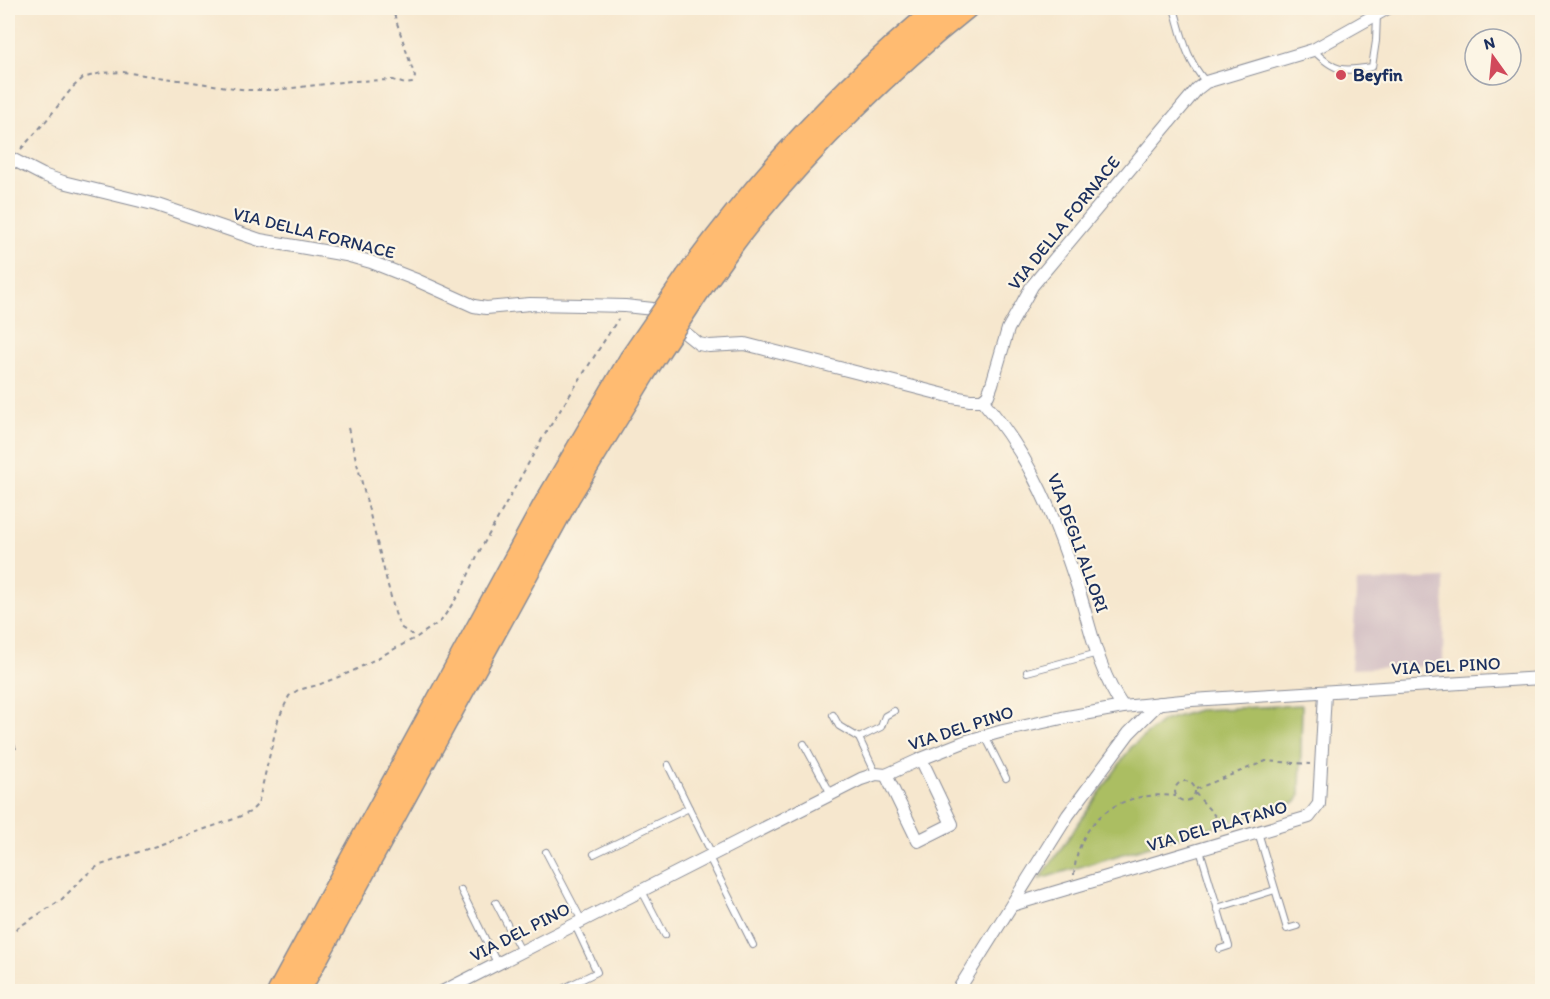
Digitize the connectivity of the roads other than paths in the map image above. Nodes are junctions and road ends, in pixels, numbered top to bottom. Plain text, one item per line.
1 (939, 8) edge
2 (966, 8) edge
3 (1174, 8) edge
4 (1383, 10) edge
5 (1313, 50) junction
6 (1206, 82) junction
7 (10, 158) edge
8 (694, 281) junction
9 (653, 309) dead end
10 (684, 332) dead end
11 (637, 366) junction
12 (982, 400) junction
13 (1098, 653) junction
14 (1027, 672) dead end
15 (1542, 678) edge
16 (1324, 693) junction
17 (1159, 703) junction
18 (1123, 707) junction
19 (894, 711) dead end
20 (833, 715) dead end
21 (985, 736) junction
22 (859, 738) junction
23 (804, 744) dead end
24 (921, 759) junction
25 (668, 765) dead end
26 (881, 775) junction
27 (1006, 778) dead end
28 (831, 795) junction
29 (689, 808) junction
30 (1258, 832) junction
31 (1200, 849) junction
32 (546, 852) dead end
33 (594, 854) dead end
34 (711, 855) junction
35 (461, 890) dead end
36 (642, 890) junction
37 (1275, 890) junction
38 (496, 903) dead end
39 (1012, 905) junction
40 (1217, 908) junction
41 (578, 923) junction
42 (1297, 926) dead end
43 (665, 935) dead end
44 (753, 945) dead end
45 (1220, 949) dead end
46 (521, 951) junction
47 (497, 963) junction
48 (558, 991) edge
49 (279, 992) edge
50 (298, 992) edge
51 (442, 992) edge
52 (957, 992) edge

1 - 8 highway
2 - 8 highway
3 - 6 lane
4 - 5 street, VIA DELLA FORNACE
4 - 5 lane
5 - 6 street, VIA DELLA FORNACE
6 - 12 street, VIA DELLA FORNACE
7 - 9 street, VIA DELLA FORNACE
8 - 11 highway, bridge
10 - 12 street
11 - 49 highway
11 - 50 highway
12 - 13 street, VIA DEGLI ALLORI
13 - 14 lane
13 - 18 street, VIA DEGLI ALLORI
15 - 16 street, VIA DEL PINO
16 - 17 street, VIA DEL PINO
16 - 30 street, VIA DEL PLATANO
17 - 18 street, VIA DEL PINO
17 - 39 street
18 - 21 street, VIA DEL PINO
19 - 22 lane
20 - 22 lane
21 - 24 street, VIA DEL PINO
21 - 27 lane
22 - 26 lane
23 - 28 lane
24 - 26 street, VIA DEL PINO
24 - 26 street
25 - 29 lane
26 - 28 street, VIA DEL PINO
28 - 34 street, VIA DEL PINO
29 - 33 lane
29 - 34 lane
30 - 31 street, VIA DEL PLATANO
30 - 37 lane
31 - 39 street, VIA DEL PLATANO
31 - 40 lane
32 - 41 lane
34 - 36 street, VIA DEL PINO
34 - 44 lane
35 - 47 lane
36 - 41 street, VIA DEL PINO
36 - 43 lane
37 - 40 lane
37 - 42 lane
38 - 46 lane
39 - 52 street
40 - 45 lane
41 - 46 street, VIA DEL PINO
41 - 48 lane
46 - 47 street, VIA DEL PINO
47 - 51 street, VIA DEL PINO

